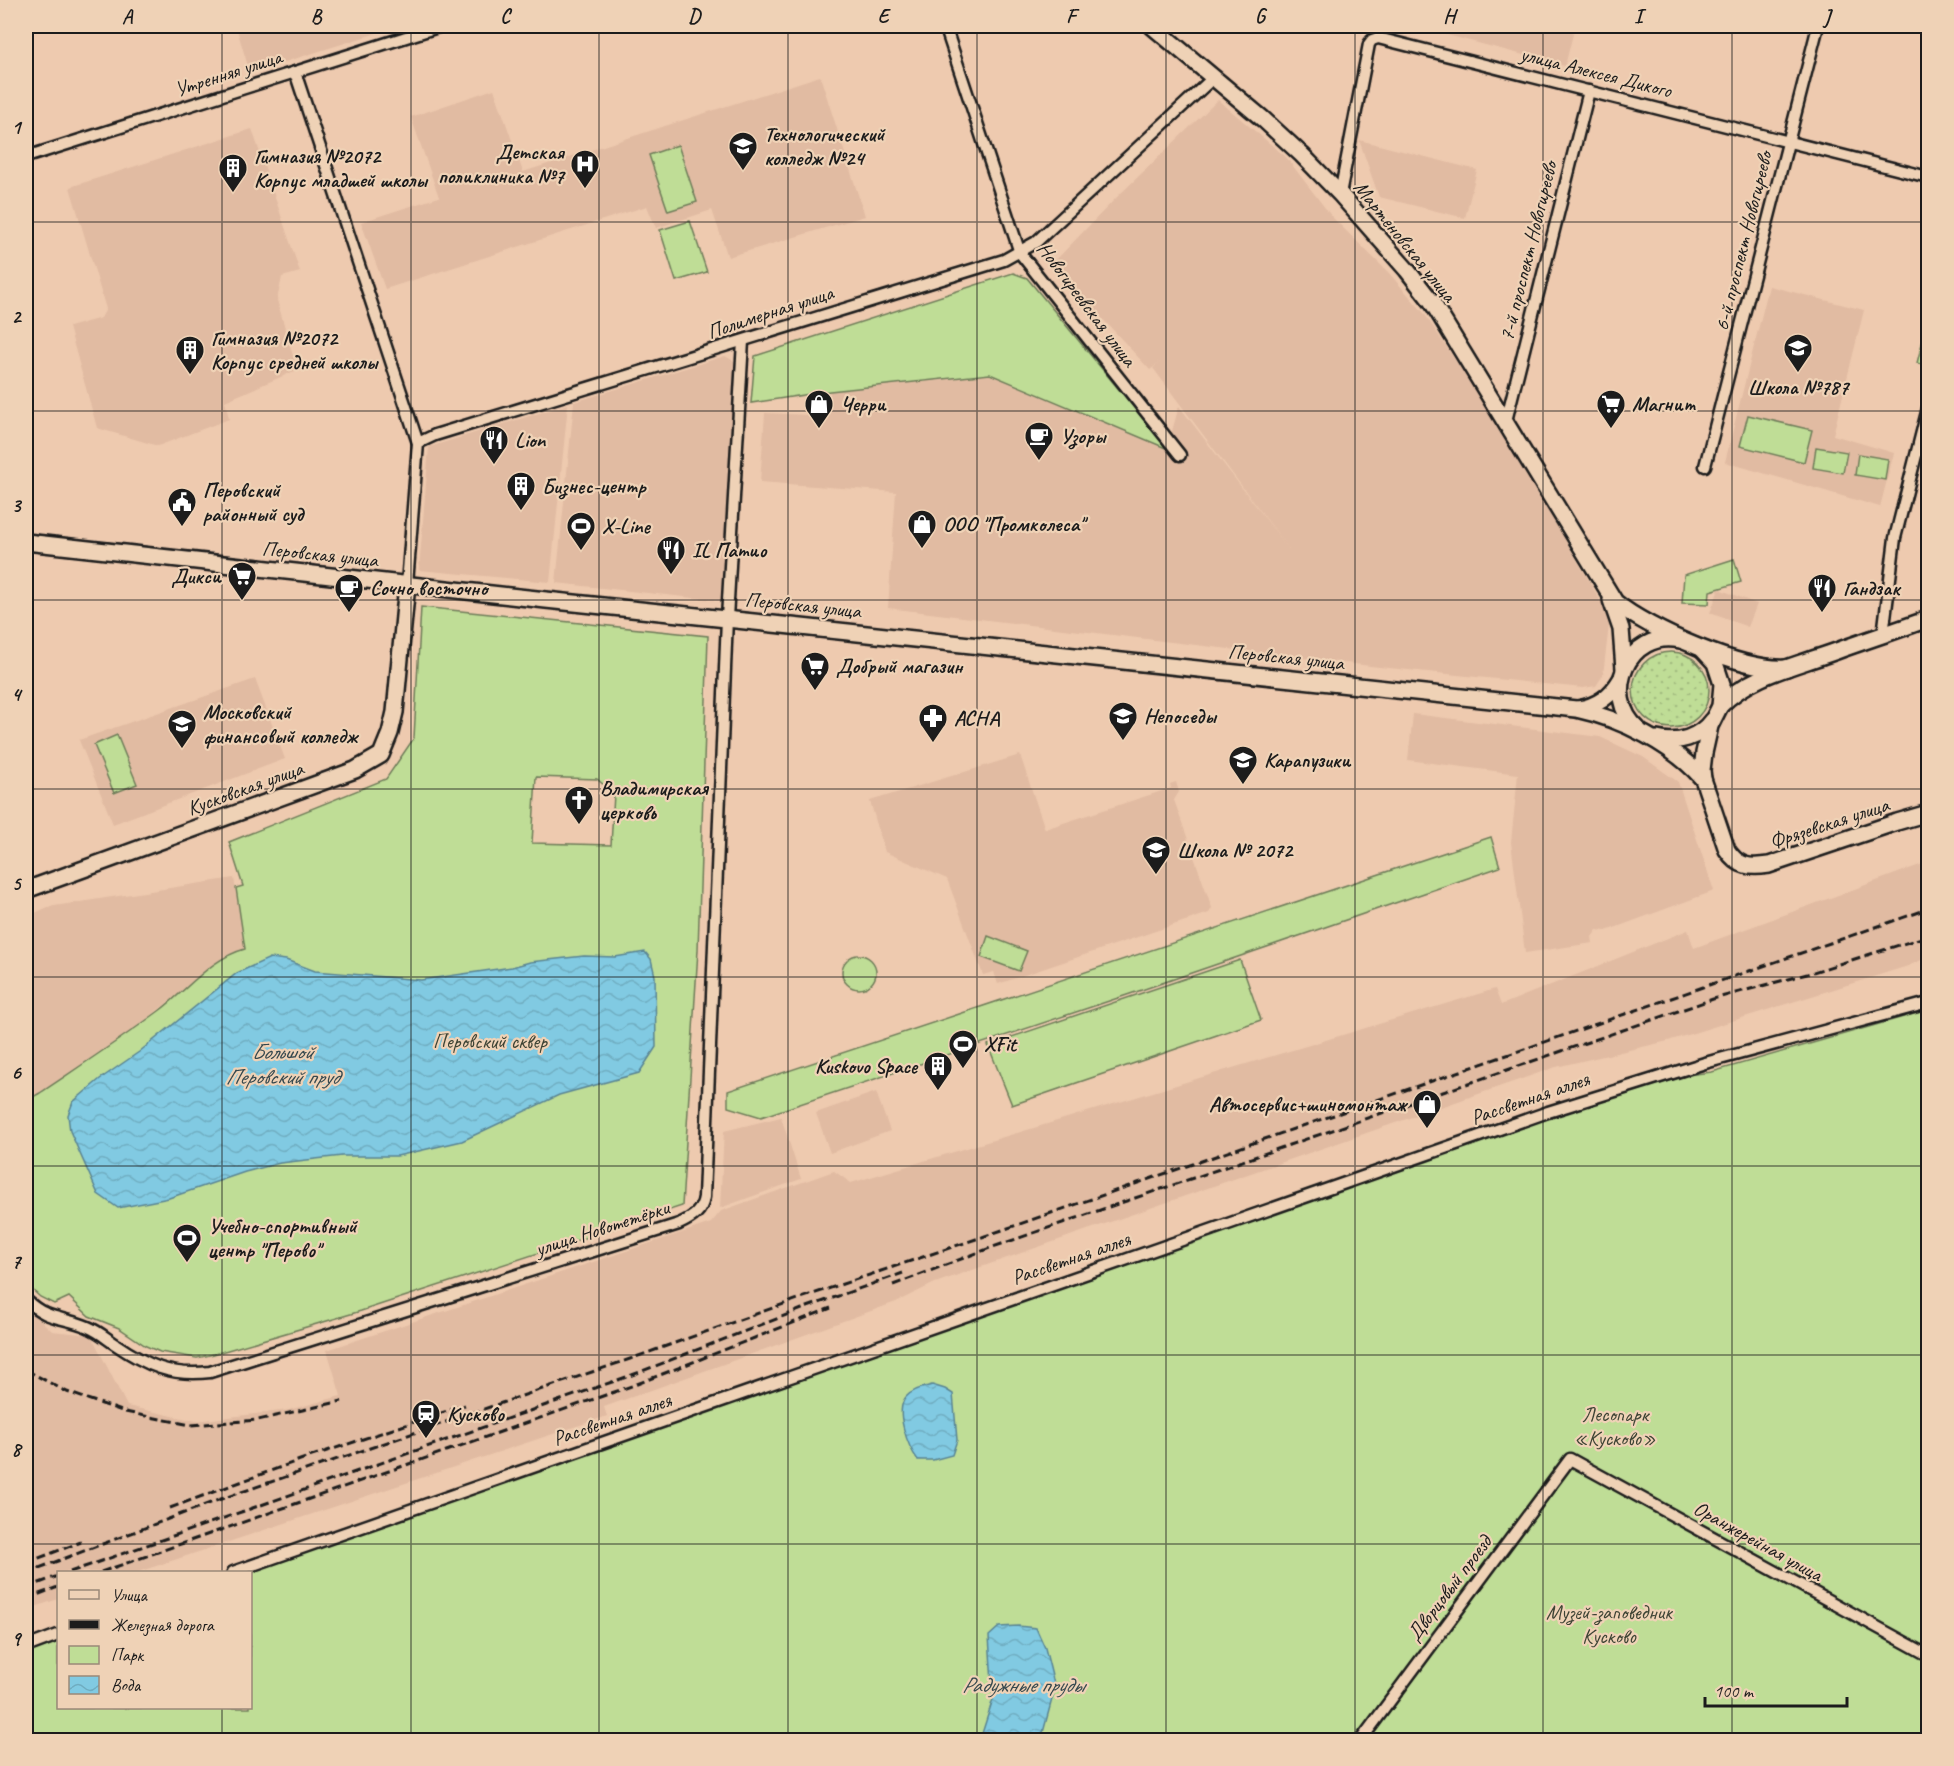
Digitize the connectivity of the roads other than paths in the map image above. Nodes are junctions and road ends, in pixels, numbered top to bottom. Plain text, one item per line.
1 (441, 26) edge
2 (945, 26) edge
3 (1152, 26) edge
4 (1818, 26) edge
5 (295, 72) junction
6 (1213, 78) junction
7 (1588, 91) junction
8 (1788, 141) junction
9 (26, 157) edge
10 (1929, 177) edge
11 (1340, 194) junction
12 (1020, 253) junction
13 (743, 341) junction
14 (1929, 408) edge
15 (1506, 421) junction
16 (418, 443) junction
17 (1180, 455) dead end
18 (1705, 466) dead end
19 (26, 542) edge
20 (407, 584) junction
21 (1607, 592) junction
22 (727, 618) junction
23 (1929, 619) edge
24 (1883, 635) junction
25 (1695, 645) junction
26 (1787, 668) junction
27 (1622, 674) junction
28 (1576, 709) junction
29 (1718, 711) junction
30 (1648, 736) junction
31 (1703, 779) junction
32 (1929, 813) edge
33 (26, 890) edge
34 (1929, 1003) edge
35 (26, 1300) edge
36 (1570, 1459) joint
37 (236, 1571) edge
38 (57, 1635) edge
39 (26, 1647) edge
40 (1929, 1655) edge
41 (1361, 1740) edge

1 - 5 street, Утренняя улица
2 - 12 street, Новогиреевская улица
3 - 6 main road, Мартеновская улица
4 - 8 street, 6-й проспект Новогиреево
5 - 9 street, Утренняя улица
5 - 16 street
6 - 11 main road, Мартеновская улица
6 - 12 street, Полимерная улица
7 - 8 street, улица Алексея Дикого
7 - 11 street, улица Алексея Дикого
7 - 15 street, 7-й проспект Новогиреево
8 - 10 street, улица Алексея Дикого
8 - 18 street, 6-й проспект Новогиреево
11 - 15 main road, Мартеновская улица
12 - 13 street, Полимерная улица
12 - 17 street, Новогиреевская улица
13 - 16 street, Полимерная улица
13 - 22 street
14 - 24 street
15 - 21 main road, Мартеновская улица
16 - 20 street
19 - 20 main road, Перовская улица
20 - 22 main road, Перовская улица
20 - 33 main road, Кусковская улица
21 - 25 main road
21 - 27 main road
22 - 28 main road, Перовская улица
22 - 35 street, улица Новотетёрки
23 - 24 main road
24 - 26 main road
25 - 26 main road
25 - 27 main road
25 - 29 main road
26 - 29 main road
27 - 28 main road
27 - 30 main road
28 - 30 main road
29 - 30 main road
29 - 31 main road
30 - 31 main road
31 - 32 main road, Фрязевская улица
34 - 37 street, Рассветная аллея
36 - 40 street, Оранжерейная улица
36 - 41 street, Дворцовый проезд
38 - 39 street

